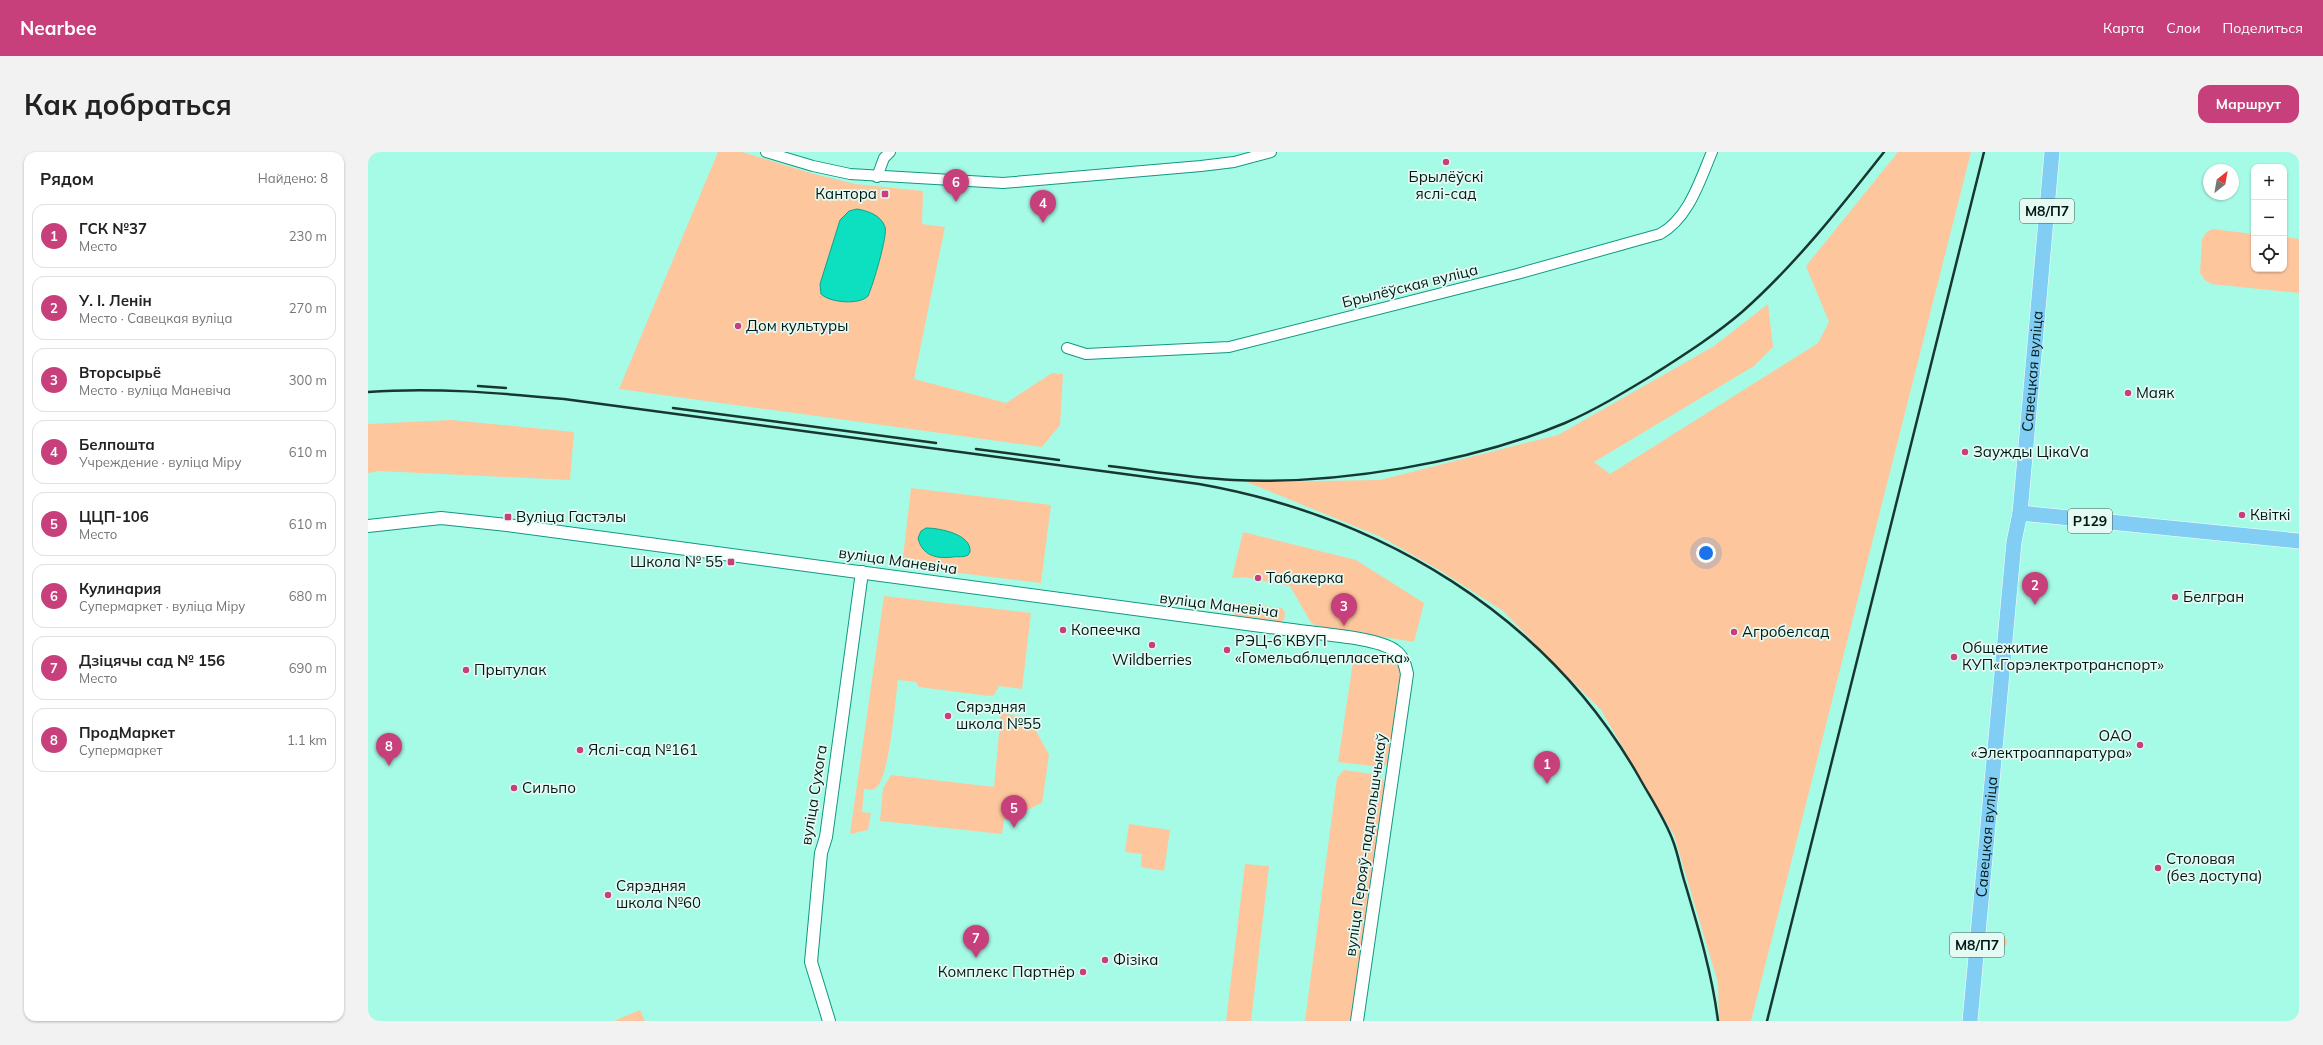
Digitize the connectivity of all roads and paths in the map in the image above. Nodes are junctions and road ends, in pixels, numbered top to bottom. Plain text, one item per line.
1 (766, 152) edge
2 (890, 152) edge
3 (1271, 152) edge
4 (1712, 152) edge
5 (2052, 152) edge
6 (877, 177) junction
7 (1067, 348) dead end
8 (2020, 513) junction
9 (368, 526) edge
10 (2299, 541) edge
11 (862, 572) junction
12 (1407, 674) joint
13 (829, 1021) edge
14 (1357, 1021) edge
15 (1970, 1021) edge

1 - 6 street
2 - 6 street
3 - 6 street
4 - 7 street, Брылёўская вуліца
5 - 8 main road, Савецкая вуліца / М8/П7
8 - 10 main road, Р129
8 - 15 main road, Савецкая вуліца / М8/П7
9 - 11 street, вуліца Маневіча
11 - 12 street, вуліца Маневіча
11 - 13 street, вуліца Сухога
12 - 14 street, вуліца Герояў-падпольшчыкаў

